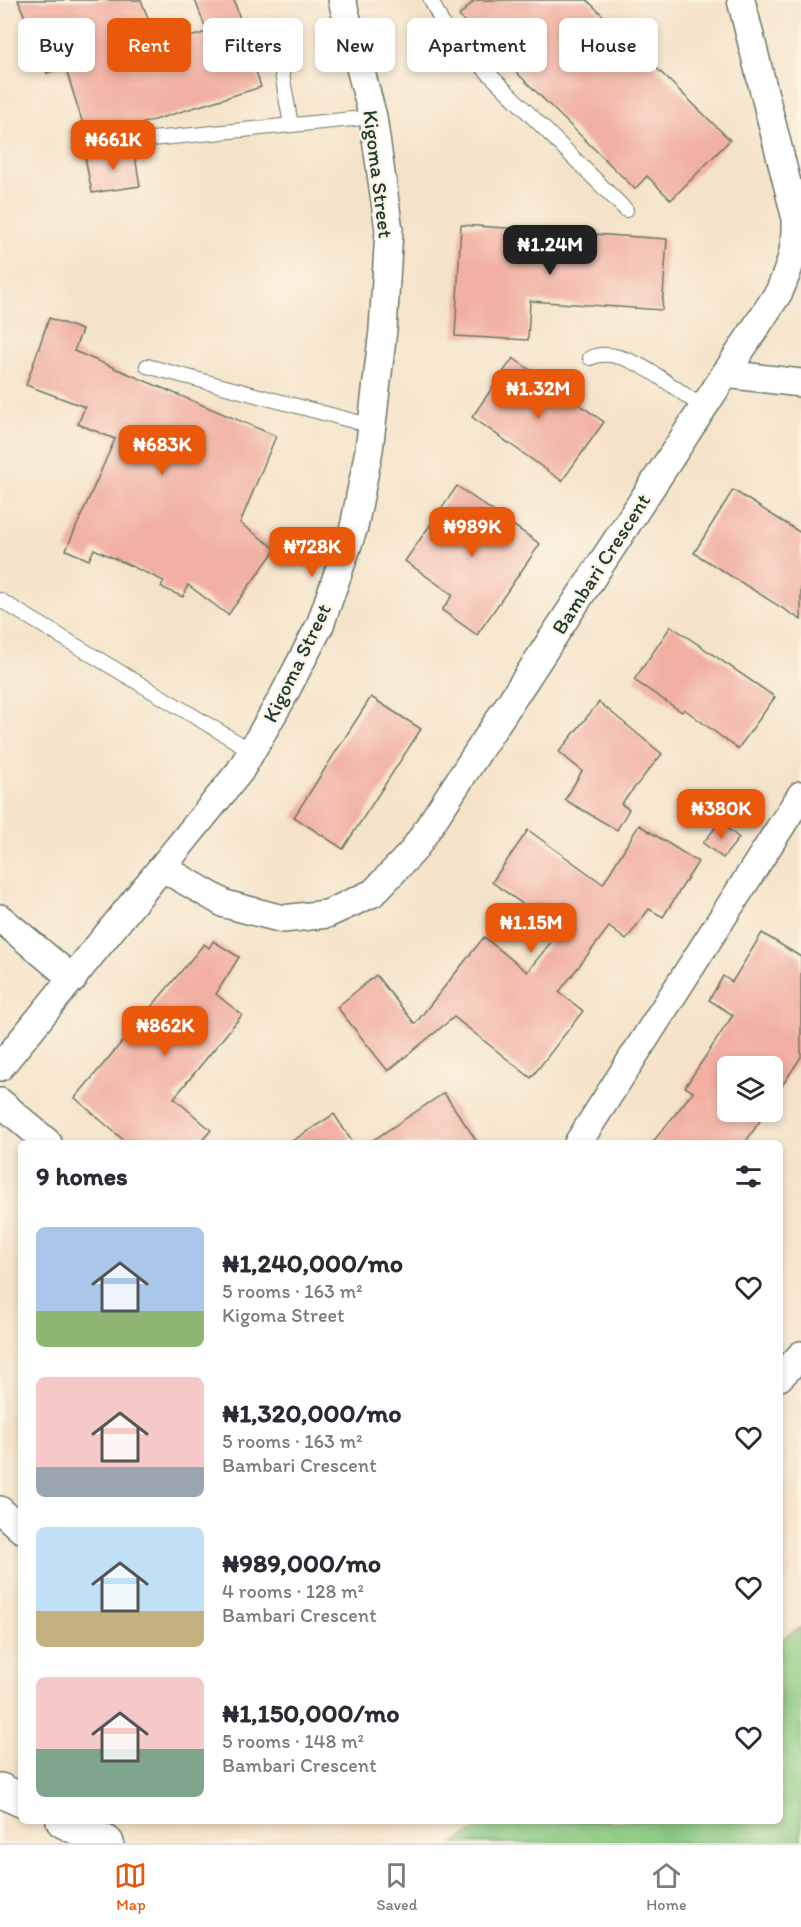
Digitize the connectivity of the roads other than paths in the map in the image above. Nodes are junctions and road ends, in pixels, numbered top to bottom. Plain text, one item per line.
1 (342, 0) edge
2 (431, 0) edge
3 (741, 0) edge
4 (282, 72) edge
5 (373, 117) junction
6 (291, 125) junction
7 (91, 145) dead end
8 (626, 210) dead end
9 (590, 358) dead end
10 (147, 366) dead end
11 (725, 374) junction
12 (801, 382) edge
13 (703, 408) junction
14 (372, 426) junction
15 (0, 600) edge
16 (252, 751) junction
17 (801, 795) edge
18 (164, 868) junction
19 (0, 918) edge
20 (73, 979) junction
21 (0, 1066) edge
22 (0, 1102) edge
23 (44, 1140) edge
24 (580, 1140) edge
25 (801, 1355) edge
26 (783, 1374) edge
27 (0, 1510) edge
28 (18, 1526) edge
29 (0, 1790) edge
30 (18, 1799) edge
31 (69, 1824) edge
32 (107, 1843) edge

1 - 5 street, Kigoma Street
2 - 8 lane
3 - 11 street, Bambari Crescent
4 - 6 lane
5 - 6 lane
5 - 14 street, Kigoma Street
6 - 7 lane
9 - 13 lane
10 - 14 lane
11 - 12 street
11 - 13 street, Bambari Crescent
13 - 18 street, Bambari Crescent
14 - 16 street, Kigoma Street
15 - 16 lane
16 - 18 street, Kigoma Street
17 - 24 street
18 - 20 street, Kigoma Street
19 - 20 street
20 - 21 street, Kigoma Street
22 - 23 street
25 - 26 street
27 - 28 street
29 - 30 highway
31 - 32 highway

